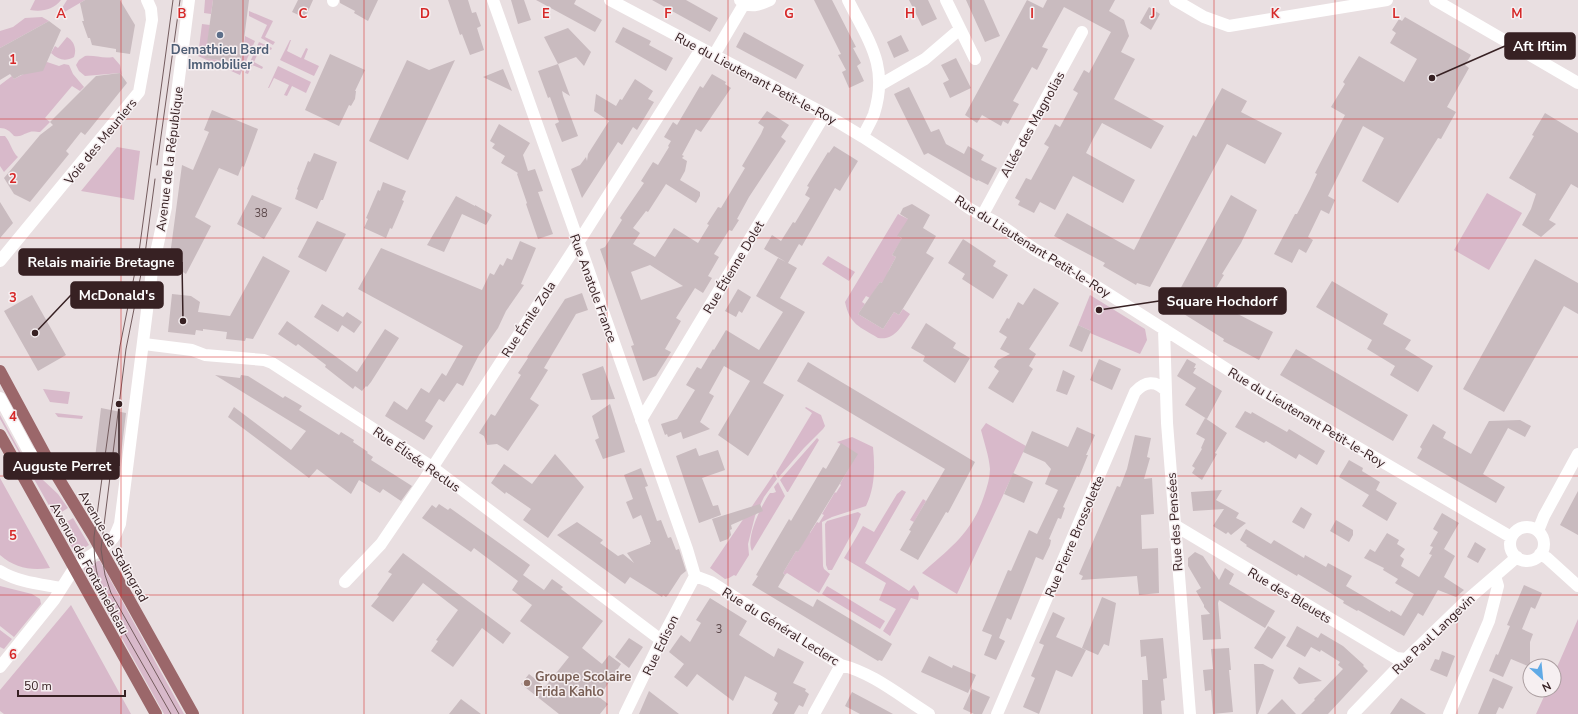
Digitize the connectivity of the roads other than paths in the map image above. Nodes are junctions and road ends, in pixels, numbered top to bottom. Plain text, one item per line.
1 (147, 0) edge
2 (190, 0) edge
3 (493, 0) edge
4 (610, 0) edge
5 (770, 0) edge
6 (848, 0) edge
7 (946, 0) edge
8 (1176, 0) edge
9 (1387, 0) edge
10 (1435, 0) edge
11 (742, 2) edge
12 (960, 30) junction
13 (1082, 32) dead end
14 (701, 49) junction
15 (714, 55) junction
16 (975, 59) dead end
17 (1578, 83) edge
18 (880, 85) junction
19 (825, 114) junction
20 (863, 136) junction
21 (982, 216) junction
22 (578, 243) junction
23 (0, 261) edge
24 (1164, 329) junction
25 (144, 344) junction
26 (0, 371) edge
27 (1166, 391) junction
28 (0, 398) edge
29 (641, 420) junction
30 (0, 435) edge
31 (1578, 454) edge
32 (432, 467) junction
33 (54, 471) junction
34 (1176, 526) junction
35 (1538, 531) junction
36 (1512, 537) junction
37 (101, 550) junction
38 (1540, 554) junction
39 (1516, 557) junction
40 (75, 567) junction
41 (0, 571) edge
42 (695, 576) junction
43 (1495, 576) junction
44 (344, 582) dead end
45 (1578, 586) edge
46 (61, 588) junction
47 (661, 640) junction
48 (1406, 659) junction
49 (841, 665) junction
50 (0, 667) edge
51 (156, 714) edge
52 (193, 714) edge
53 (626, 714) edge
54 (814, 714) edge
55 (929, 714) edge
56 (997, 714) edge
57 (1190, 714) edge
58 (1353, 714) edge
59 (1449, 714) edge

1 - 23 street, Voie des Meuniers
2 - 25 street, Avenue de la République
3 - 22 street, Rue Anatole France
4 - 14 street, Rue du Lieutenant Petit-le-Roy
5 - 11 street
6 - 18 street
7 - 12 street
8 - 9 street
10 - 17 street
11 - 15 street
12 - 16 street
12 - 18 street
13 - 21 street, Allée des Magnolias
14 - 15 street, Rue du Lieutenant Petit-le-Roy
14 - 22 street, Rue Émile Zola
15 - 19 street, Rue du Lieutenant Petit-le-Roy
18 - 20 street
19 - 20 street, Rue du Lieutenant Petit-le-Roy
19 - 29 street, Rue Étienne Dolet
20 - 21 street, Rue du Lieutenant Petit-le-Roy
21 - 24 street, Rue du Lieutenant Petit-le-Roy
22 - 29 street, Rue Anatole France
22 - 32 street, Rue Émile Zola
24 - 27 street, Rue des Pensées
24 - 36 street, Rue du Lieutenant Petit-le-Roy
25 - 32 street, Rue Élisée Reclus
25 - 37 street, Avenue de la République
26 - 33 main road, Avenue de Stalingrad
27 - 34 street, Rue des Pensées
27 - 56 street, Rue Pierre Brossolette
28 - 33 street
29 - 42 street, Rue Anatole France
30 - 40 main road, Avenue de Fontainebleau
31 - 35 street
32 - 44 street, Rue Émile Zola
32 - 47 street, Rue Élisée Reclus
33 - 37 main road, Avenue de Stalingrad
34 - 48 street, Rue des Bleuets
34 - 57 street, Rue des Pensées
35 - 36 street
35 - 38 street
36 - 39 street
37 - 40 street, Avenue de la République
37 - 52 main road, Avenue de Stalingrad
38 - 39 street
38 - 45 street
39 - 43 street, Rue Paul Langevin
40 - 46 street
40 - 51 main road, Avenue de Fontainebleau
41 - 46 street
42 - 47 street, Rue Edison
42 - 49 street, Rue du Général Leclerc
43 - 48 street, Rue Paul Langevin
43 - 59 street
46 - 50 street
47 - 53 street, Rue Edison
48 - 58 street, Rue Paul Langevin
49 - 54 street
49 - 55 street, Rue du Général Leclerc

